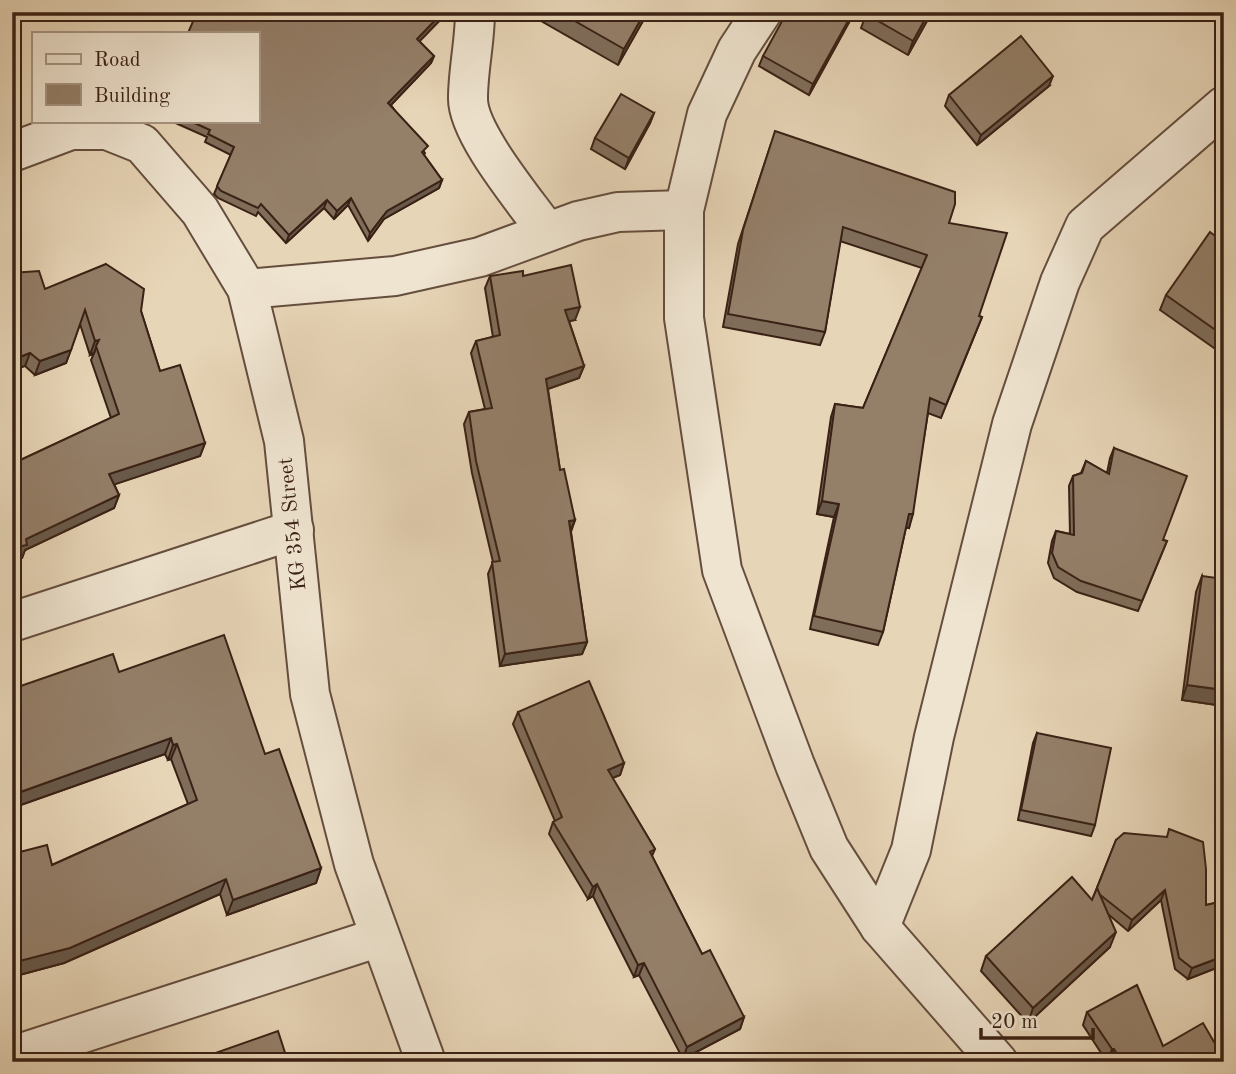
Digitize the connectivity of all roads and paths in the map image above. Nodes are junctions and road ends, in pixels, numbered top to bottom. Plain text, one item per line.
1 (475, 12) edge
2 (762, 12) edge
3 (1224, 106) edge
4 (12, 152) edge
5 (684, 210) junction
6 (547, 232) junction
7 (247, 289) junction
8 (294, 530) junction
9 (12, 622) edge
10 (880, 927) junction
11 (380, 937) junction
12 (12, 1056) edge
13 (426, 1062) edge
14 (998, 1062) edge

1 - 6 street
2 - 5 street
3 - 10 street
4 - 7 street, KG 354 Street
5 - 6 street
5 - 10 street
6 - 7 street
7 - 8 street, KG 354 Street
8 - 9 street
8 - 11 street, KG 354 Street
10 - 14 street
11 - 12 street
11 - 13 street, KG 354 Street

